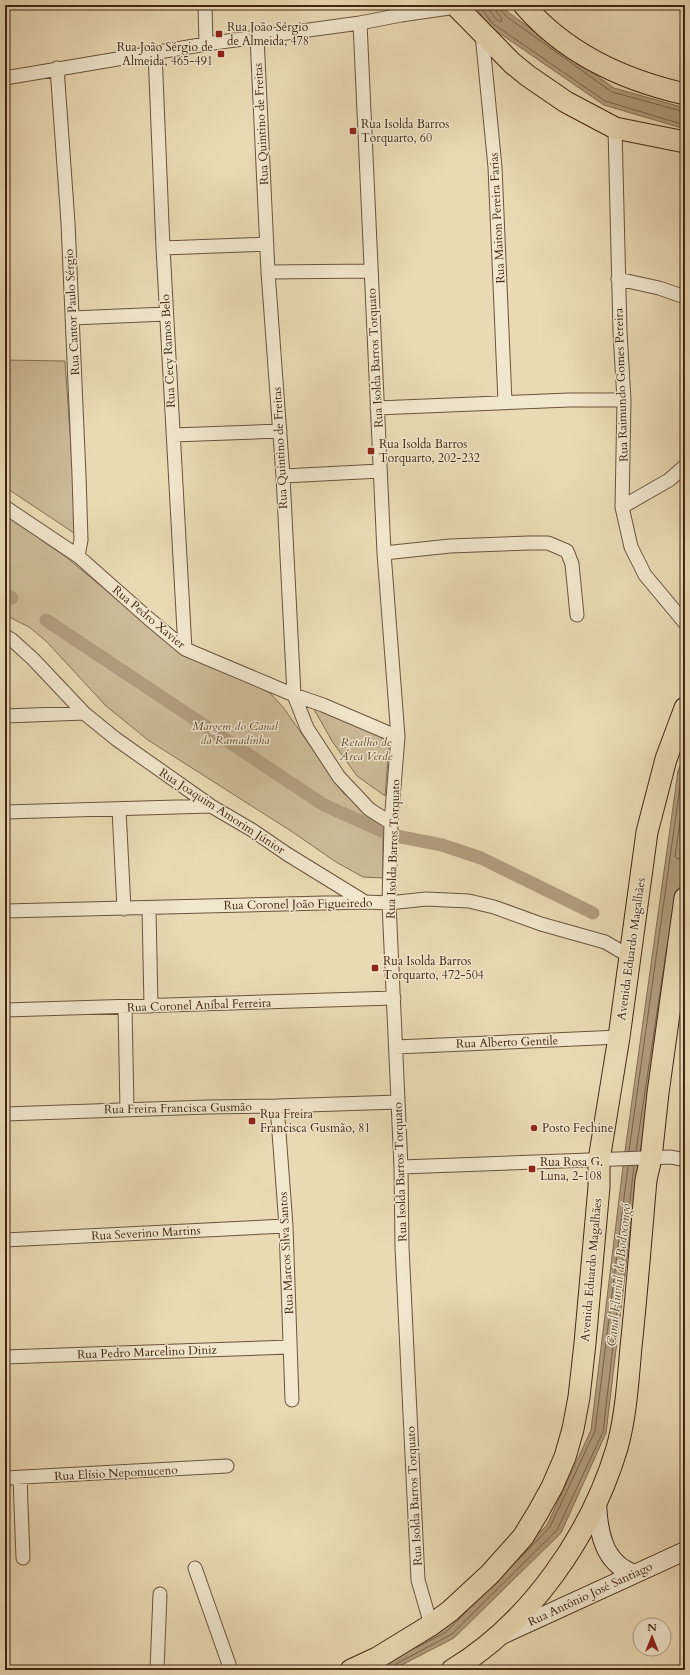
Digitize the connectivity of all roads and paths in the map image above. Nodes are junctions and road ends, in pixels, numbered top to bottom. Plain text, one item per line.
1 (205, 5) edge
2 (524, 5) edge
3 (463, 6) edge
4 (360, 23) junction
5 (482, 34) junction
6 (257, 37) junction
7 (206, 44) junction
8 (155, 52) junction
9 (57, 68) junction
10 (5, 78) edge
11 (685, 94) edge
12 (615, 128) junction
13 (685, 142) edge
14 (267, 244) junction
15 (163, 248) junction
16 (371, 270) junction
17 (268, 272) junction
18 (618, 279) junction
19 (685, 297) edge
20 (166, 314) junction
21 (72, 318) junction
22 (624, 400) junction
23 (505, 402) junction
24 (377, 408) junction
25 (280, 431) junction
26 (173, 435) junction
27 (685, 466) edge
28 (380, 471) junction
29 (283, 476) junction
30 (5, 507) edge
31 (622, 507) junction
32 (384, 553) junction
33 (78, 556) junction
34 (577, 615) dead end
35 (685, 623) edge
36 (5, 636) edge
37 (185, 649) junction
38 (294, 696) junction
39 (685, 708) edge
40 (84, 714) junction
41 (5, 716) edge
42 (398, 737) junction
43 (210, 806) junction
44 (119, 809) junction
45 (5, 812) edge
46 (391, 823) junction
47 (685, 898) edge
48 (365, 902) junction
49 (389, 903) junction
50 (124, 909) junction
51 (149, 909) junction
52 (5, 911) edge
53 (629, 956) junction
54 (394, 998) junction
55 (151, 1006) junction
56 (125, 1007) junction
57 (5, 1010) edge
58 (619, 1037) junction
59 (396, 1047) junction
60 (398, 1102) junction
61 (277, 1106) junction
62 (127, 1109) junction
63 (5, 1114) edge
64 (647, 1158) junction
65 (605, 1160) junction
66 (685, 1160) edge
67 (401, 1167) junction
68 (286, 1226) junction
69 (5, 1240) edge
70 (290, 1347) junction
71 (5, 1357) edge
72 (292, 1400) dead end
73 (227, 1466) dead end
74 (5, 1478) edge
75 (20, 1478) junction
76 (596, 1501) junction
77 (685, 1551) edge
78 (23, 1558) dead end
79 (195, 1568) dead end
80 (635, 1574) junction
81 (160, 1594) dead end
82 (431, 1625) junction
83 (496, 1638) junction
84 (157, 1670) edge
85 (231, 1670) edge
86 (351, 1670) edge
87 (452, 1670) edge

1 - 7 street
2 - 11 main road
3 - 4 street
3 - 5 main road
4 - 6 street
4 - 16 street, Rua Isolda Barros Torquato
5 - 12 main road
5 - 23 street, Rua Maiton Pereira Farias
6 - 7 street
6 - 14 street, Rua Quintino de Freitas
7 - 8 street
8 - 9 street
8 - 15 street, Rua Cecy Ramos Belo
9 - 10 street
9 - 21 street, Rua Cantor Paulo Sérgio
12 - 13 main road
12 - 18 street, Rua Raimundo Gomes Pereira
14 - 15 street
14 - 17 street, Rua Quintino de Freitas
15 - 20 street, Rua Cecy Ramos Belo
16 - 17 street
16 - 24 street, Rua Isolda Barros Torquato
17 - 25 street, Rua Quintino de Freitas
18 - 19 street
18 - 22 street, Rua Raimundo Gomes Pereira
20 - 21 street
20 - 26 street, Rua Cecy Ramos Belo
21 - 33 street, Rua Cantor Paulo Sérgio
22 - 23 street
22 - 31 street, Rua Raimundo Gomes Pereira
23 - 24 street
24 - 28 street, Rua Isolda Barros Torquato
25 - 26 street
25 - 29 street, Rua Quintino de Freitas
26 - 37 street, Rua Cecy Ramos Belo
27 - 31 street
28 - 29 street
28 - 32 street, Rua Isolda Barros Torquato
29 - 38 street, Rua Quintino de Freitas
30 - 33 street, Rua Pedro Xavier
31 - 35 street, Rua Raimundo Gomes Pereira
32 - 34 street
32 - 42 street, Rua Isolda Barros Torquato
33 - 37 street, Rua Pedro Xavier
36 - 40 street, Rua Joaquim Amorim Júnior
37 - 38 street, Rua Pedro Xavier
38 - 42 street, Rua Pedro Xavier
38 - 46 street, Rua Quintino de Freitas
39 - 53 main road, Avenida Eduardo Magalhães
40 - 41 street
40 - 43 street, Rua Joaquim Amorim Júnior
42 - 46 street, Rua Isolda Barros Torquato
43 - 44 street
43 - 48 street, Rua Joaquim Amorim Júnior
44 - 45 street
44 - 50 street
46 - 49 street, Rua Isolda Barros Torquato
47 - 64 main road
48 - 49 street, Rua Coronel João Figueiredo
48 - 51 street, Rua Coronel João Figueiredo
49 - 53 street, Rua Coronel João Figueiredo
49 - 54 street, Rua Isolda Barros Torquato
50 - 51 street, Rua Coronel João Figueiredo
50 - 52 street, Rua Coronel João Figueiredo
51 - 55 street
53 - 58 main road, Avenida Eduardo Magalhães
54 - 55 street, Rua Coronel Aníbal Ferreira
54 - 59 street, Rua Isolda Barros Torquato
55 - 56 street, Rua Coronel Aníbal Ferreira
56 - 57 street, Rua Coronel Aníbal Ferreira
56 - 62 street
58 - 59 street, Rua Alberto Gentile
58 - 65 main road, Avenida Eduardo Magalhães
59 - 60 street, Rua Isolda Barros Torquato
60 - 61 street, Rua Freira Francisca Gusmão
60 - 67 street, Rua Isolda Barros Torquato
61 - 62 street, Rua Freira Francisca Gusmão
61 - 68 street, Rua Marcos Silva Santos
62 - 63 street, Rua Freira Francisca Gusmão
64 - 65 street
64 - 66 street
64 - 76 main road
65 - 67 street
65 - 82 main road, Avenida Eduardo Magalhães
67 - 82 street, Rua Isolda Barros Torquato
68 - 69 street, Rua Severino Martins
68 - 70 street, Rua Marcos Silva Santos
70 - 71 street, Rua Pedro Marcelino Diniz
70 - 72 street, Rua Marcos Silva Santos
73 - 75 street, Rua Elísio Nepomuceno
74 - 75 street, Rua Elísio Nepomuceno
75 - 78 street
76 - 80 street
76 - 83 main road
77 - 80 street, Rua Antônio José Santiago
79 - 85 street
80 - 83 street, Rua Antônio José Santiago
81 - 84 street
82 - 86 main road, Avenida Eduardo Magalhães
83 - 87 main road

